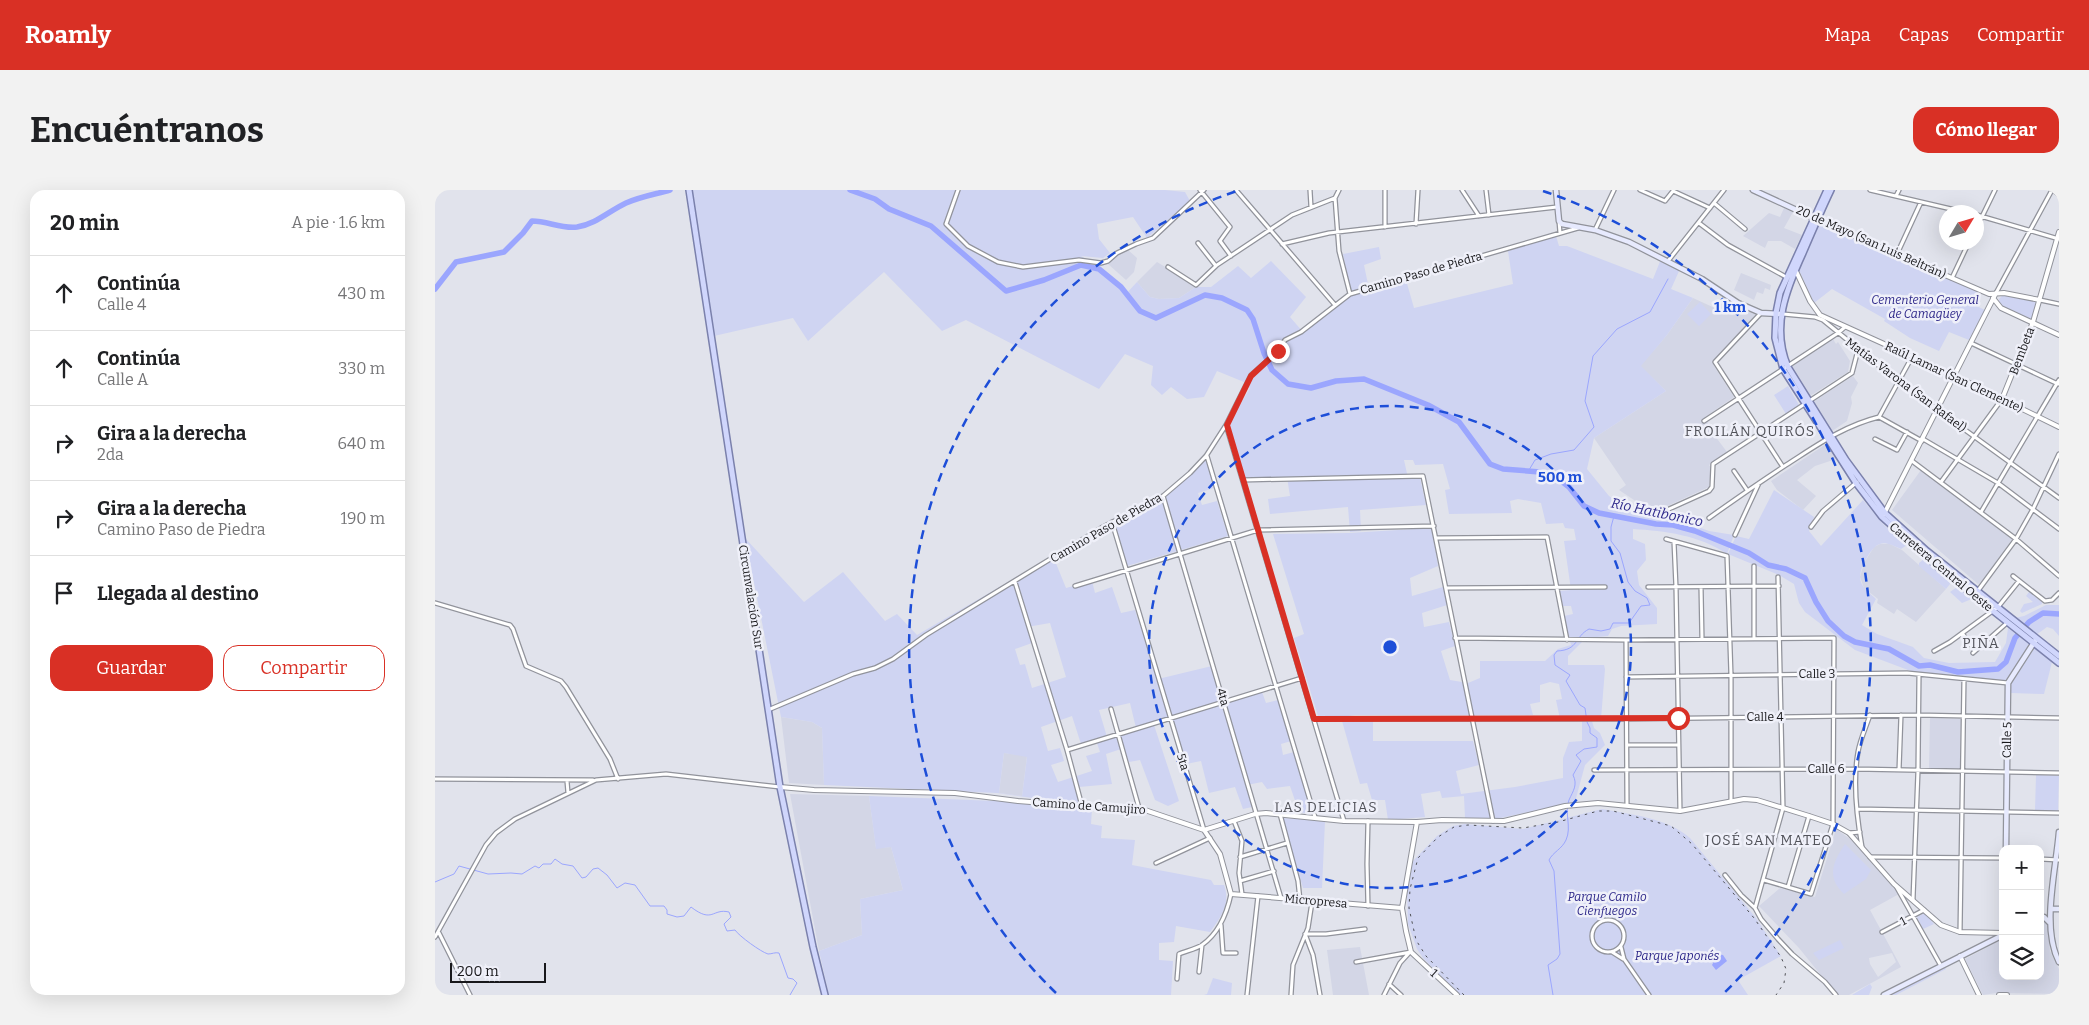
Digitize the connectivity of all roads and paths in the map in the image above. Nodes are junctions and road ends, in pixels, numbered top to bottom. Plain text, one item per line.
1 (689, 190) edge
2 (958, 190) edge
3 (1236, 190) edge
4 (1310, 190) edge
5 (1339, 190) edge
6 (1385, 190) edge
7 (1418, 190) edge
8 (1461, 190) edge
9 (1486, 190) edge
10 (1556, 190) edge
11 (1613, 190) edge
12 (1640, 190) edge
13 (1724, 190) edge
14 (1753, 190) edge
15 (1827, 190) edge
16 (1831, 190) edge
17 (1870, 190) edge
18 (1899, 190) edge
19 (1995, 190) edge
20 (2053, 190) edge
21 (1202, 191) edge
22 (2059, 195) edge
23 (1896, 196) junction
24 (1335, 198) junction
25 (1921, 202) junction
26 (1715, 203) junction
27 (1311, 206) junction
28 (1939, 206) edge
29 (1557, 207) junction
30 (1710, 208) junction
31 (1984, 210) edge
32 (1489, 215) junction
33 (1479, 216) junction
34 (1984, 217) edge
35 (1816, 219) junction
36 (1559, 221) junction
37 (1699, 223) junction
38 (1416, 224) junction
39 (1385, 227) junction
40 (1580, 227) junction
41 (1745, 229) dead end
42 (1595, 230) junction
43 (2030, 230) junction
44 (1271, 231) junction
45 (1337, 232) junction
46 (2059, 232) edge
47 (1560, 233) junction
48 (2058, 239) edge
49 (1198, 243) dead end
50 (1282, 244) junction
51 (1965, 250) edge
52 (1897, 254) junction
53 (1231, 256) junction
54 (1668, 261) junction
55 (1216, 266) junction
56 (1168, 267) dead end
57 (1794, 267) junction
58 (1786, 278) junction
59 (1952, 278) junction
60 (1996, 293) junction
61 (2004, 293) junction
62 (1350, 294) junction
63 (1989, 294) junction
64 (1993, 300) junction
65 (2040, 300) junction
66 (2059, 304) edge
67 (1335, 305) junction
68 (2001, 308) junction
69 (1818, 312) junction
70 (1761, 313) junction
71 (1778, 314) junction
72 (1815, 317) junction
73 (1824, 318) junction
74 (2032, 324) junction
75 (1845, 327) junction
76 (1838, 333) junction
77 (2059, 335) edge
78 (1971, 342) junction
79 (1858, 350) junction
80 (1912, 357) junction
81 (2017, 364) junction
82 (1786, 368) junction
83 (1955, 376) junction
84 (1899, 382) junction
85 (2058, 382) edge
86 (1738, 398) junction
87 (2002, 399) junction
88 (1807, 403) junction
89 (1939, 409) junction
90 (2037, 416) junction
91 (1879, 417) junction
92 (1704, 421) dead end
93 (1227, 425) junction
94 (2059, 427) edge
95 (1907, 432) junction
96 (1761, 433) junction
97 (1975, 435) junction
98 (1829, 437) junction
99 (1875, 439) dead end
100 (1922, 440) junction
101 (2059, 454) edge
102 (1207, 456) junction
103 (1958, 458) junction
104 (1911, 461) junction
105 (2011, 462) junction
106 (1783, 467) junction
107 (1734, 471) dead end
108 (1243, 480) junction
109 (1858, 481) junction
110 (1941, 482) junction
111 (1759, 483) junction
112 (1998, 484) junction
113 (2044, 486) junction
114 (1747, 490) junction
115 (1163, 496) junction
116 (2059, 498) edge
117 (1669, 509) dead end
118 (2033, 509) junction
119 (1981, 512) junction
120 (1884, 515) junction
121 (1709, 518) dead end
122 (1112, 522) junction
123 (1433, 526) junction
124 (1811, 527) dead end
125 (2059, 529) edge
126 (1258, 530) junction
127 (1735, 535) dead end
128 (1231, 538) junction
129 (1436, 538) junction
130 (1666, 539) dead end
131 (2015, 539) junction
132 (1673, 542) junction
133 (1179, 554) junction
134 (1754, 566) dead end
135 (1126, 570) junction
136 (2013, 576) dead end
137 (2059, 576) edge
138 (1778, 577) dead end
139 (2019, 581) junction
140 (1015, 582) junction
141 (1075, 586) dead end
142 (1728, 586) junction
143 (1753, 586) junction
144 (1779, 586) junction
145 (1605, 587) dead end
146 (1676, 587) junction
147 (1701, 587) junction
148 (1446, 588) junction
149 (1648, 588) dead end
150 (1557, 589) junction
151 (2059, 593) edge
152 (1976, 594) junction
153 (435, 603) edge
154 (1995, 609) junction
155 (2010, 622) junction
156 (1962, 633) junction
157 (1455, 638) junction
158 (1730, 638) junction
159 (1754, 638) junction
160 (1780, 638) junction
161 (1677, 639) junction
162 (1702, 639) junction
163 (1567, 640) junction
164 (1626, 640) junction
165 (2034, 640) junction
166 (1934, 651) dead end
167 (2059, 656) edge
168 (2059, 663) edge
169 (1780, 674) junction
170 (1833, 674) junction
171 (1919, 675) junction
172 (1677, 676) junction
173 (1731, 676) junction
174 (1626, 677) junction
175 (1302, 678) junction
176 (1964, 679) junction
177 (2008, 683) junction
178 (1276, 687) junction
179 (1225, 702) junction
180 (1111, 709) dead end
181 (768, 710) junction
182 (1918, 714) junction
183 (1870, 715) junction
184 (1901, 715) junction
185 (1833, 716) junction
186 (1964, 716) junction
187 (1731, 717) junction
188 (1781, 717) junction
189 (2007, 717) junction
190 (1471, 718) junction
191 (1678, 718) junction
192 (2059, 718) edge
193 (1170, 719) junction
194 (1314, 719) junction
195 (1627, 719) junction
196 (1118, 735) junction
197 (1627, 745) junction
198 (1678, 745) junction
199 (1067, 750) junction
200 (1783, 768) junction
201 (1856, 768) junction
202 (1730, 769) junction
203 (1833, 769) junction
204 (1594, 770) dead end
205 (1678, 770) junction
206 (1899, 770) junction
207 (1918, 770) junction
208 (1627, 771) junction
209 (1963, 771) junction
210 (2006, 772) junction
211 (2059, 773) edge
212 (435, 779) edge
213 (618, 779) junction
214 (596, 780) junction
215 (567, 781) junction
216 (780, 787) junction
217 (568, 793) junction
218 (1731, 801) junction
219 (1627, 805) junction
220 (1082, 806) junction
221 (1139, 808) junction
222 (1783, 808) junction
223 (1858, 809) junction
224 (1917, 810) junction
225 (1680, 811) junction
226 (1963, 812) junction
227 (2006, 812) junction
228 (2059, 813) edge
229 (1255, 814) junction
230 (1279, 814) junction
231 (1809, 816) junction
232 (1315, 817) junction
233 (1234, 821) junction
234 (1344, 821) junction
235 (1368, 821) junction
236 (1493, 821) junction
237 (1417, 822) junction
238 (1833, 824) junction
239 (1204, 830) junction
240 (1860, 832) junction
241 (2059, 832) edge
242 (1849, 833) junction
243 (1210, 838) junction
244 (1287, 843) junction
245 (2006, 845) edge
246 (1267, 849) junction
247 (1863, 849) junction
248 (1870, 857) junction
249 (1240, 858) junction
250 (1915, 858) junction
251 (1961, 858) junction
252 (1999, 858) edge
253 (2044, 859) edge
254 (2058, 860) edge
255 (1156, 863) dead end
256 (1274, 871) junction
257 (1725, 875) dead end
258 (1764, 880) junction
259 (1240, 881) junction
260 (1894, 884) junction
261 (1788, 886) junction
262 (1231, 894) junction
263 (1242, 894) junction
264 (1258, 896) junction
265 (1281, 898) junction
266 (1913, 899) junction
267 (1300, 900) junction
268 (1312, 902) junction
269 (1368, 906) junction
270 (1402, 908) junction
271 (1755, 908) junction
272 (2051, 909) junction
273 (2059, 909) edge
274 (1924, 910) junction
275 (2044, 914) edge
276 (1913, 916) junction
277 (2044, 917) edge
278 (2051, 924) junction
279 (1221, 925) junction
280 (1365, 929) dead end
281 (1882, 932) dead end
282 (1960, 932) junction
283 (439, 933) junction
284 (1305, 934) junction
285 (1999, 934) edge
286 (2001, 935) edge
287 (435, 937) edge
288 (1202, 945) junction
289 (1620, 946) junction
290 (1411, 952) junction
291 (1612, 952) junction
292 (1236, 953) dead end
293 (2057, 954) edge
294 (1960, 956) junction
295 (1624, 959) junction
296 (1356, 962) dead end
297 (2059, 962) edge
298 (1941, 966) junction
299 (1199, 972) dead end
300 (1177, 979) dead end
301 (1389, 984) junction
302 (1887, 994) edge
303 (470, 995) edge
304 (825, 995) edge
305 (1247, 995) edge
306 (1291, 995) edge
307 (1320, 995) edge
308 (1385, 995) edge
309 (1401, 995) edge
310 (1457, 995) edge
311 (1649, 995) edge
312 (1836, 995) edge
313 (1979, 995) edge
314 (1999, 995) edge
315 (2006, 995) edge

1 - 181 main road, Circunvalación Sur
2 - 21 street
3 - 44 street
4 - 27 street
5 - 24 street
6 - 39 street
7 - 38 street
8 - 33 street
9 - 32 street
10 - 29 main road
11 - 42 street
12 - 30 street
13 - 26 street
14 - 35 main road, 20 de Mayo (San Luis Beltrán)
15 - 35 main road, Carretera Central Oeste
16 - 35 main road, Carretera Central Oeste
17 - 23 street
18 - 23 street
19 - 31 street
20 - 22 street
20 - 43 street
21 - 53 street
23 - 25 street
24 - 27 street
24 - 45 street
25 - 28 street
25 - 52 street
26 - 30 street
26 - 41 street
27 - 44 street
29 - 32 street
29 - 36 main road
30 - 37 street
32 - 33 street
33 - 38 street
34 - 43 street
35 - 52 street, 20 de Mayo (San Luis Beltrán)
35 - 57 main road, Carretera Central Oeste
36 - 40 main road, Matías Varona (San Rafael)
36 - 47 street
37 - 54 street
37 - 58 street
38 - 39 street
39 - 45 street
40 - 42 main road, Matías Varona (San Rafael)
40 - 47 street, Matías Varona (San Rafael)
42 - 54 main road, Matías Varona (San Rafael)
43 - 48 street
43 - 60 street
44 - 50 street
44 - 53 street
45 - 50 street
45 - 62 street
46 - 48 street, Bembeta
47 - 62 street, Camino Paso de Piedra
48 - 65 street, Bembeta
49 - 55 street
50 - 67 street
51 - 59 street
52 - 59 street, 20 de Mayo (San Luis Beltrán)
53 - 55 street
54 - 70 main road, Matías Varona (San Rafael)
55 - 56 street
57 - 58 main road, Carretera Central Oeste
57 - 69 street, Raúl Lamar (San Clemente)
57 - 71 main road, Carretera Central Oeste
58 - 71 main road, Carretera Central Oeste
59 - 63 street, 20 de Mayo (San Luis Beltrán)
60 - 61 street
60 - 63 street
60 - 64 street
61 - 65 street
61 - 68 street
62 - 67 street, Camino Paso de Piedra
63 - 64 street, 20 de Mayo (San Luis Beltrán)
64 - 68 street, 20 de Mayo (San Luis Beltrán)
64 - 78 street
65 - 66 street
65 - 74 street, Bembeta
67 - 93 street, Camino Paso de Piedra
68 - 74 street, 20 de Mayo (San Luis Beltrán)
69 - 72 street
69 - 73 street, Raúl Lamar (San Clemente)
70 - 71 main road, Matías Varona (San Rafael)
70 - 86 street
71 - 72 street, Matías Varona (San Rafael)
71 - 82 main road, Carretera Central Oeste
72 - 73 street, Matías Varona (San Rafael)
73 - 75 street, Raúl Lamar (San Clemente)
73 - 76 street, Matías Varona (San Rafael)
74 - 77 street, 20 de Mayo (San Luis Beltrán)
74 - 81 street, Bembeta
75 - 76 street
75 - 80 street, Raúl Lamar (San Clemente)
76 - 79 street, Matías Varona (San Rafael)
76 - 82 street
78 - 81 street
78 - 83 street
79 - 84 street, Matías Varona (San Rafael)
79 - 88 street
80 - 83 street, Raúl Lamar (San Clemente)
80 - 84 street
81 - 85 street
81 - 87 street, Bembeta
82 - 86 street
82 - 88 main road, Carretera Central Oeste
83 - 87 street, Raúl Lamar (San Clemente)
83 - 89 street
84 - 89 street, Matías Varona (San Rafael)
84 - 91 street
85 - 90 street
86 - 92 street
86 - 96 street
87 - 90 street, Raúl Lamar (San Clemente)
87 - 97 street, Bembeta
88 - 96 street
88 - 98 main road, Carretera Central Oeste
89 - 97 street, Matías Varona (San Rafael)
89 - 100 street
90 - 94 street, Raúl Lamar (San Clemente)
90 - 105 street
91 - 95 street
91 - 98 street
93 - 102 street, Camino Paso de Piedra
93 - 108 street
95 - 99 street
95 - 100 street
96 - 106 street
96 - 117 street
97 - 103 street, Bembeta
97 - 105 street, Matías Varona (San Rafael)
98 - 106 street
98 - 109 main road, Carretera Central Oeste
100 - 103 street
100 - 104 street
101 - 113 street
102 - 115 street, Camino Paso de Piedra
102 - 128 street
103 - 110 street, Bembeta
103 - 112 street
104 - 110 street
104 - 120 street
105 - 112 street
105 - 113 street, Matías Varona (San Rafael)
106 - 111 street
107 - 114 street
108 - 123 street
108 - 126 street
109 - 120 main road, Carretera Central Oeste
109 - 124 street
110 - 119 street
111 - 114 street
111 - 127 street
112 - 118 street
112 - 119 street
113 - 116 street, Matías Varona (San Rafael)
113 - 118 street
114 - 121 street
115 - 122 street, Camino Paso de Piedra
115 - 133 street, 4ta
118 - 125 street
118 - 131 street
119 - 131 street
120 - 152 main road, Carretera Central Oeste
122 - 135 street, 5ta
122 - 140 street, Camino Paso de Piedra
123 - 126 street
123 - 129 street
126 - 128 street
126 - 175 street
128 - 133 street
128 - 178 street
129 - 148 street
129 - 150 street
130 - 132 street
131 - 137 street
131 - 152 street
132 - 142 street
132 - 146 street
133 - 135 street
133 - 179 street, 4ta
134 - 143 street
135 - 141 street
135 - 193 street, 5ta
136 - 139 street
138 - 144 street
139 - 151 street
139 - 154 street
140 - 181 street, Camino Paso de Piedra
140 - 199 street
142 - 143 street
142 - 147 street
142 - 158 street
143 - 144 street
143 - 159 street
144 - 160 street
145 - 150 street
146 - 147 street
146 - 149 street
146 - 161 street
147 - 162 street
148 - 150 street
148 - 157 street
150 - 163 street
152 - 154 main road, Carretera Central Oeste
153 - 213 street
154 - 155 main road, Carretera Central Oeste
154 - 156 street
155 - 156 street
155 - 165 main road, Carretera Central Oeste
156 - 166 street
157 - 163 street
157 - 190 street
158 - 159 street
158 - 162 street
158 - 173 street
159 - 160 street
160 - 169 street
160 - 170 street
161 - 162 street
161 - 164 street
161 - 172 street
163 - 164 street
164 - 174 street
165 - 167 main road, Carretera Central Oeste
165 - 168 main road
165 - 177 main road
169 - 170 street, Calle 3
169 - 173 street, Calle 3
169 - 188 street
170 - 171 street, Calle 3
170 - 185 street
171 - 176 street, Calle 3
171 - 182 street
172 - 173 street, Calle 3
172 - 174 street, Calle 3
172 - 191 street
173 - 187 street
174 - 195 street
175 - 178 street
175 - 194 street
176 - 177 street, Calle 3
176 - 186 street
177 - 189 main road, Calle 5
178 - 179 street
178 - 232 street
179 - 193 street
179 - 229 street, 4ta
180 - 196 street
181 - 216 main road, Circunvalación Sur
182 - 184 street, Calle 4
182 - 186 street, Calle 4
182 - 207 street
183 - 184 street, Calle 4
183 - 185 street, Calle 4
183 - 201 street
184 - 206 street
185 - 188 street, Calle 4
185 - 203 street
186 - 189 street, Calle 4
186 - 209 street
187 - 188 street, Calle 4
187 - 191 street, Calle 4
187 - 202 street
188 - 200 street
189 - 192 street, Calle 4
189 - 210 main road, Calle 5
190 - 194 street, Calle 4
190 - 195 street, Calle 4
190 - 236 street
191 - 195 street, Calle 4
191 - 198 street
193 - 196 street
193 - 239 street, 5ta
194 - 234 street
195 - 197 street
196 - 199 street
196 - 221 street
197 - 198 street
197 - 208 street
198 - 205 street
199 - 220 street
200 - 202 street, Calle 6
200 - 203 street, Calle 6
200 - 222 street
201 - 203 street, Calle 6
201 - 206 street, Calle 6
201 - 223 street
202 - 205 street, Calle 6
202 - 218 street
203 - 238 street
204 - 208 street, Calle 6
205 - 208 street, Calle 6
205 - 225 street
206 - 207 street, Calle 6
207 - 209 street, Calle 6
207 - 224 street
208 - 219 street
209 - 210 street, Calle 6
209 - 226 street
210 - 211 street, Calle 6
210 - 227 main road, Calle 5
212 - 215 street
213 - 214 street, Camino de Camujiro
213 - 216 street, Camino de Camujiro
214 - 215 street
214 - 217 street, Camino de Camujiro
215 - 217 street
216 - 220 street, Camino de Camujiro
216 - 304 main road, Circunvalación Sur
217 - 283 street, Camino de Camujiro
218 - 222 street
218 - 225 street
219 - 225 street
219 - 236 street
220 - 221 street, Camino de Camujiro
221 - 239 street, Camino de Camujiro
222 - 231 street
222 - 258 street
223 - 224 street
223 - 240 street
224 - 226 street
224 - 250 street
226 - 227 street
226 - 251 street
227 - 228 street
227 - 245 main road, Calle 5
229 - 230 street
229 - 233 street
229 - 246 street, 4ta
230 - 232 street
230 - 244 street
231 - 238 street
231 - 261 street
232 - 234 street
233 - 239 street
233 - 249 street
234 - 235 street
235 - 237 street
235 - 269 street
236 - 237 street
237 - 270 street
238 - 242 street
238 - 261 street
239 - 243 street, 5ta
240 - 242 street
240 - 247 street
241 - 254 main road
242 - 247 street
243 - 255 street
243 - 262 street, 5ta
244 - 246 street
244 - 267 street
246 - 249 street
246 - 256 street, 4ta
247 - 248 street
248 - 250 street
248 - 260 street
249 - 259 street
250 - 251 street
250 - 266 street
251 - 252 street
251 - 282 street
253 - 254 street
254 - 272 main road
256 - 259 street
256 - 265 street, 4ta
257 - 271 street
258 - 261 street
258 - 271 street
259 - 263 street
260 - 266 street
260 - 276 street
262 - 263 street, Micropresa
262 - 279 street
263 - 264 street, Micropresa
264 - 265 street, Micropresa
264 - 305 street
265 - 267 street, Micropresa
266 - 274 street
267 - 268 street, Micropresa
268 - 269 street, Micropresa
268 - 284 street
269 - 270 street, Micropresa
270 - 290 street
271 - 312 street
272 - 273 main road
272 - 275 main road
272 - 278 main road
274 - 276 street, 1
274 - 282 street
276 - 281 street, 1
276 - 298 street
277 - 278 main road
278 - 293 main road
279 - 288 street
279 - 292 street
280 - 284 street
282 - 285 street
283 - 287 street, Camino de Camujiro
283 - 303 street
284 - 306 street
284 - 307 street
286 - 294 main road
288 - 299 street
288 - 300 street
289 - 291 street
289 - 291 street
289 - 295 street
290 - 296 street
290 - 301 street
290 - 310 street, 1
291 - 295 street
293 - 297 main road
294 - 298 main road
294 - 313 street
295 - 311 street
298 - 302 main road
301 - 308 street
301 - 309 street
314 - 315 street

